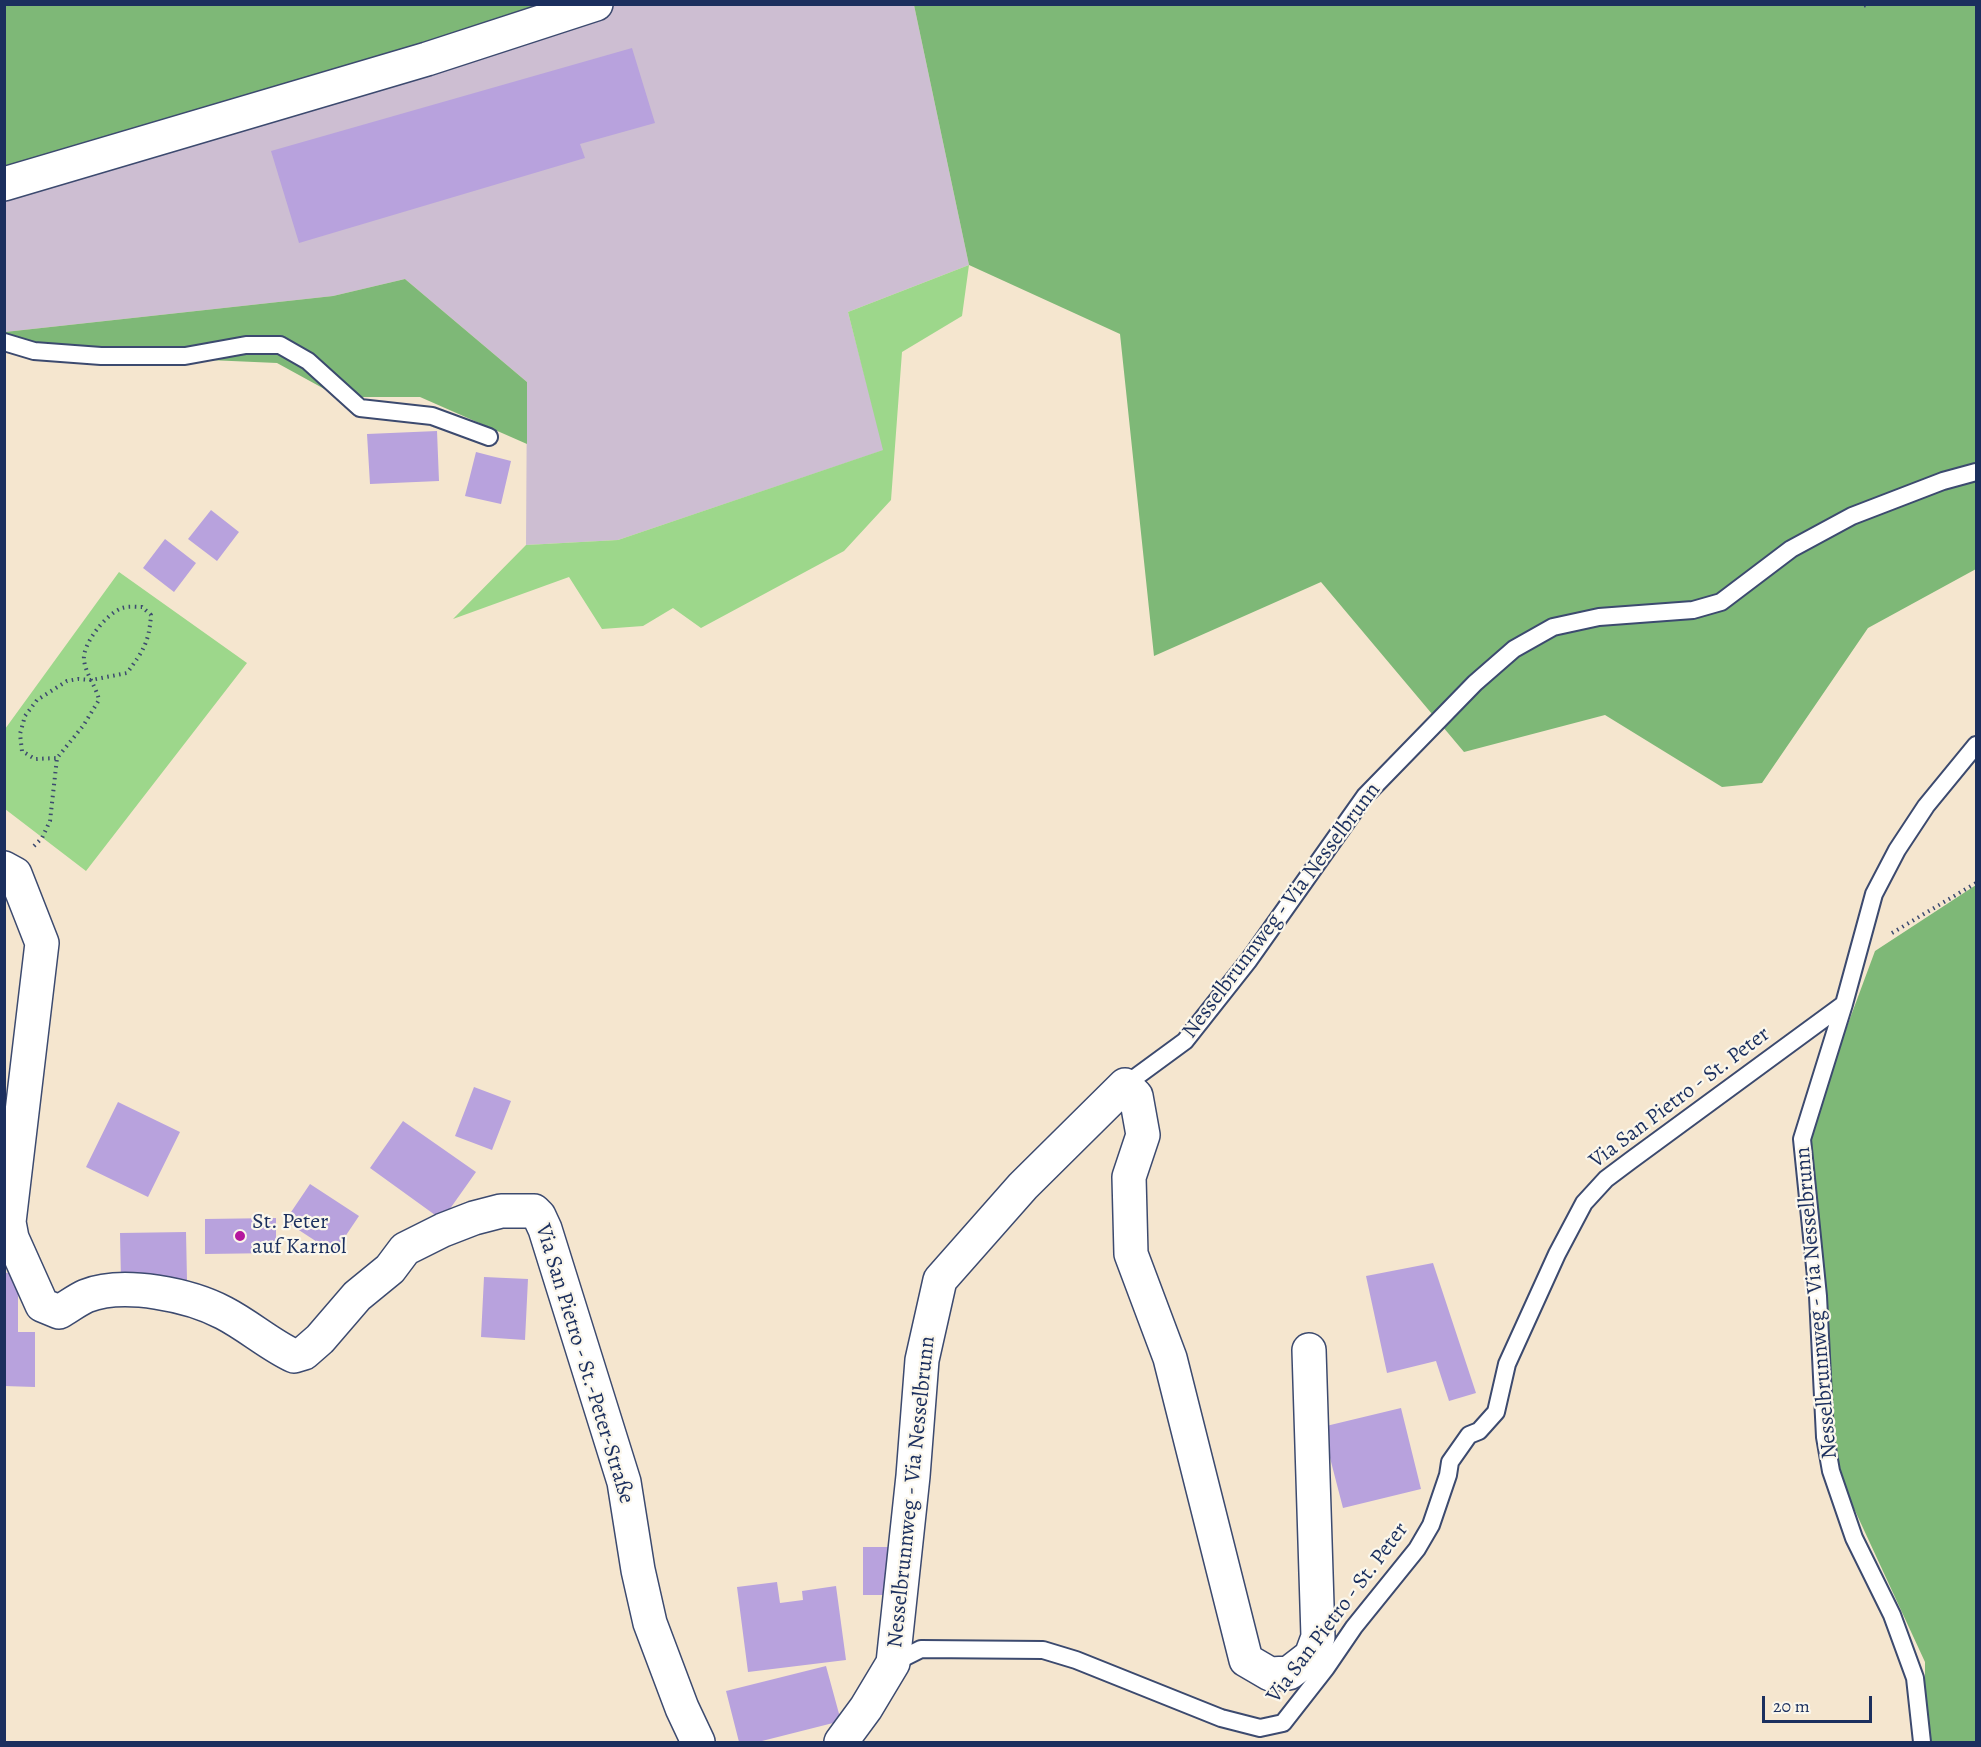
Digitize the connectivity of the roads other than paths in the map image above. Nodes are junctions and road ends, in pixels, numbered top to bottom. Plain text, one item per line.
1 (596, 4) edge
2 (4, 183) edge
3 (4, 342) edge
4 (489, 437) dead end
5 (1977, 472) edge
6 (1977, 745) edge
7 (7, 869) edge
8 (1844, 1005) junction
9 (1125, 1085) junction
10 (1309, 1350) dead end
11 (1319, 1662) junction
12 (893, 1663) junction
13 (698, 1743) edge
14 (841, 1743) edge
15 (1922, 1743) edge

1 - 2 street
3 - 4 lane
5 - 9 lane, Nesselbrunnweg - Via Nesselbrunn
6 - 8 lane, Nesselbrunnweg - Via Nesselbrunn
7 - 13 street, Via San Pietro - St.-Peter-Straße
8 - 11 lane, Via San Pietro - St. Peter
8 - 15 lane, Nesselbrunnweg - Via Nesselbrunn
9 - 11 street
9 - 12 street, Nesselbrunnweg - Via Nesselbrunn
10 - 11 street
11 - 12 lane, Via San Pietro - St. Peter
12 - 14 street

